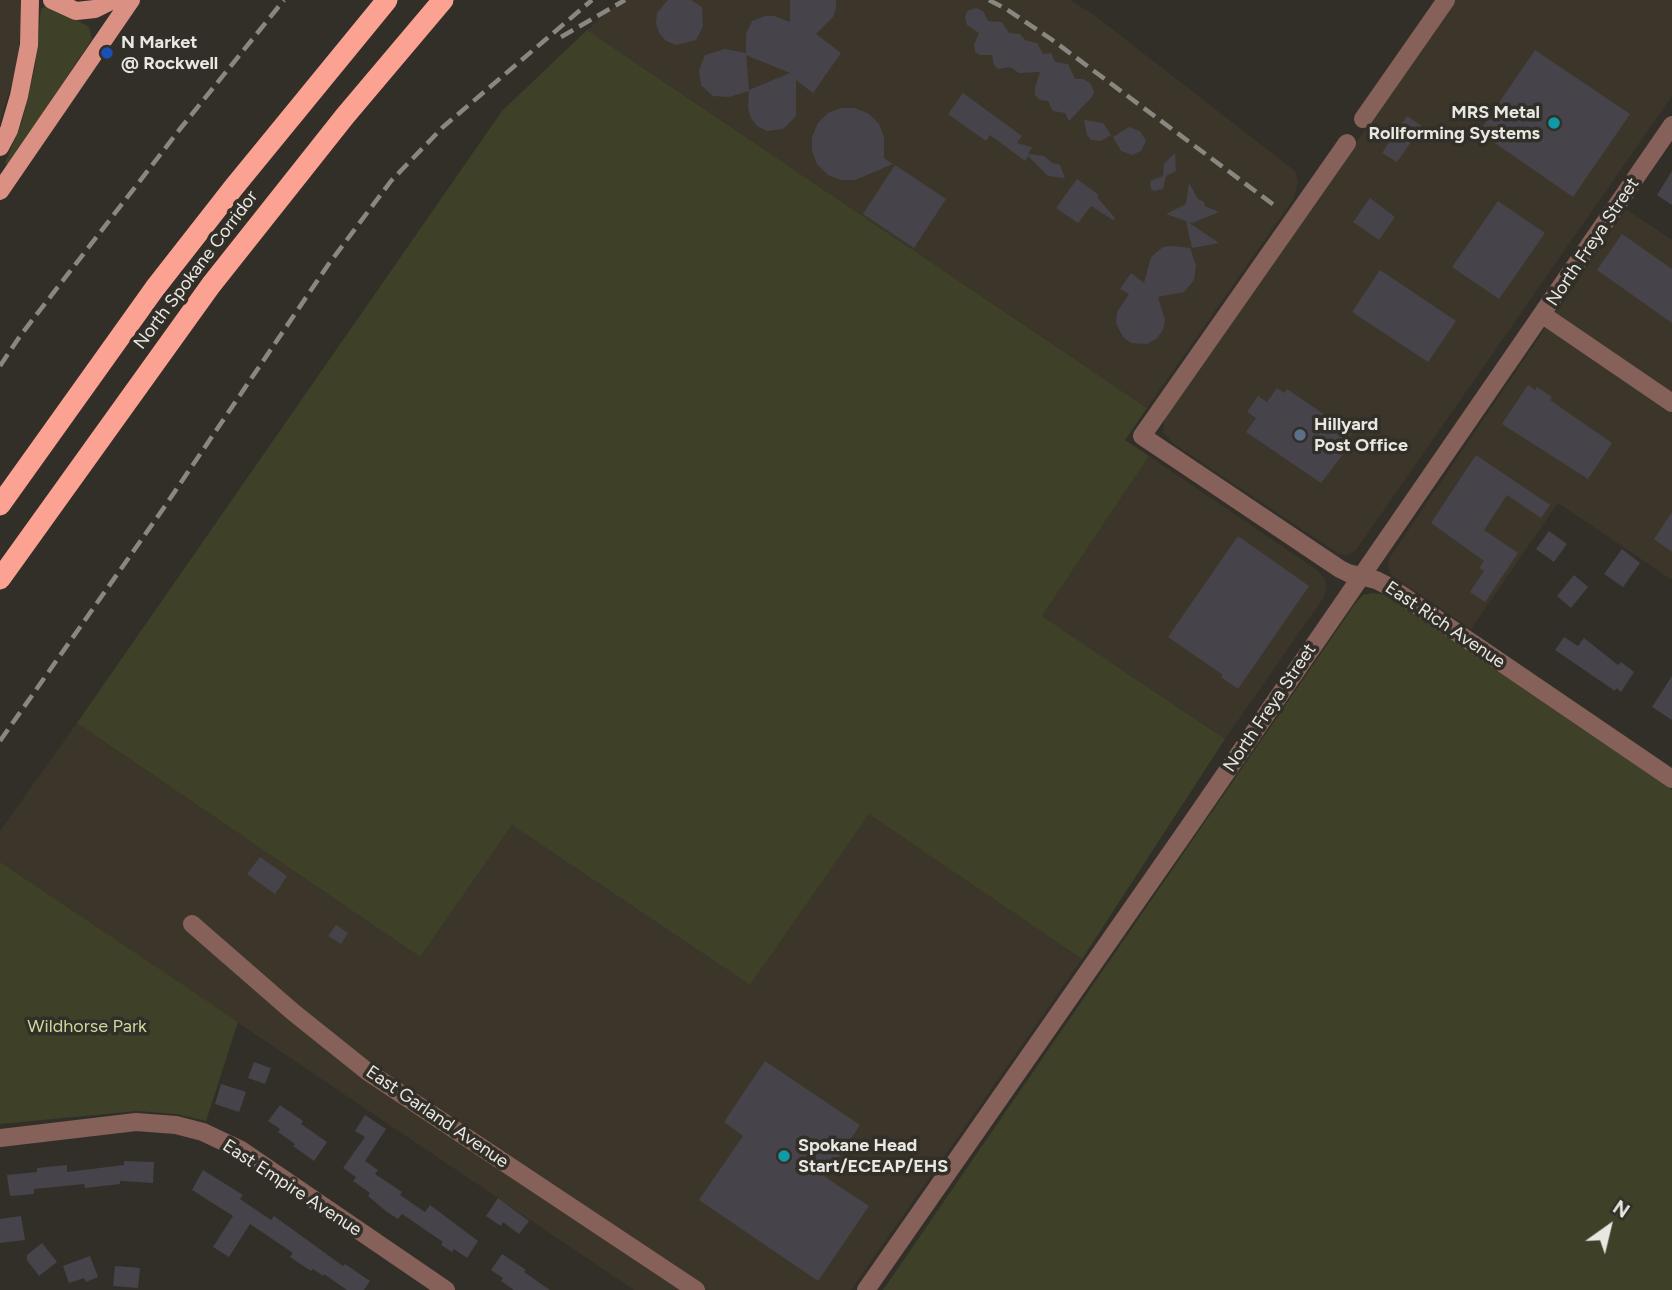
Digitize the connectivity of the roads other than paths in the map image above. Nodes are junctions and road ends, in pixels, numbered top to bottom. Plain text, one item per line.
1 (30, 0) edge
2 (52, 0) edge
3 (113, 0) edge
4 (131, 0) edge
5 (382, 0) edge
6 (387, 0) edge
7 (443, 0) edge
8 (1446, 0) edge
9 (358, 34) junction
10 (1363, 119) dead end
11 (1672, 125) edge
12 (1347, 143) dead end
13 (0, 147) edge
14 (0, 191) edge
15 (1543, 314) junction
16 (1672, 403) edge
17 (0, 505) edge
18 (1362, 576) junction
19 (0, 579) edge
20 (1672, 779) edge
21 (192, 924) dead end
22 (0, 1138) edge
23 (446, 1290) edge
24 (696, 1290) edge
25 (866, 1290) edge

1 - 13 main road
2 - 3 main road
4 - 14 main road
5 - 9 highway
6 - 9 highway, North Spokane Corridor
7 - 19 highway, North Spokane Corridor
8 - 10 street
9 - 17 highway, North Spokane Corridor
11 - 15 street, North Freya Street
12 - 18 street, East Rich Avenue
15 - 16 street
15 - 18 street, North Freya Street
18 - 20 street, East Rich Avenue
18 - 25 street, North Freya Street
21 - 24 street, East Garland Avenue
22 - 23 street, East Empire Avenue

